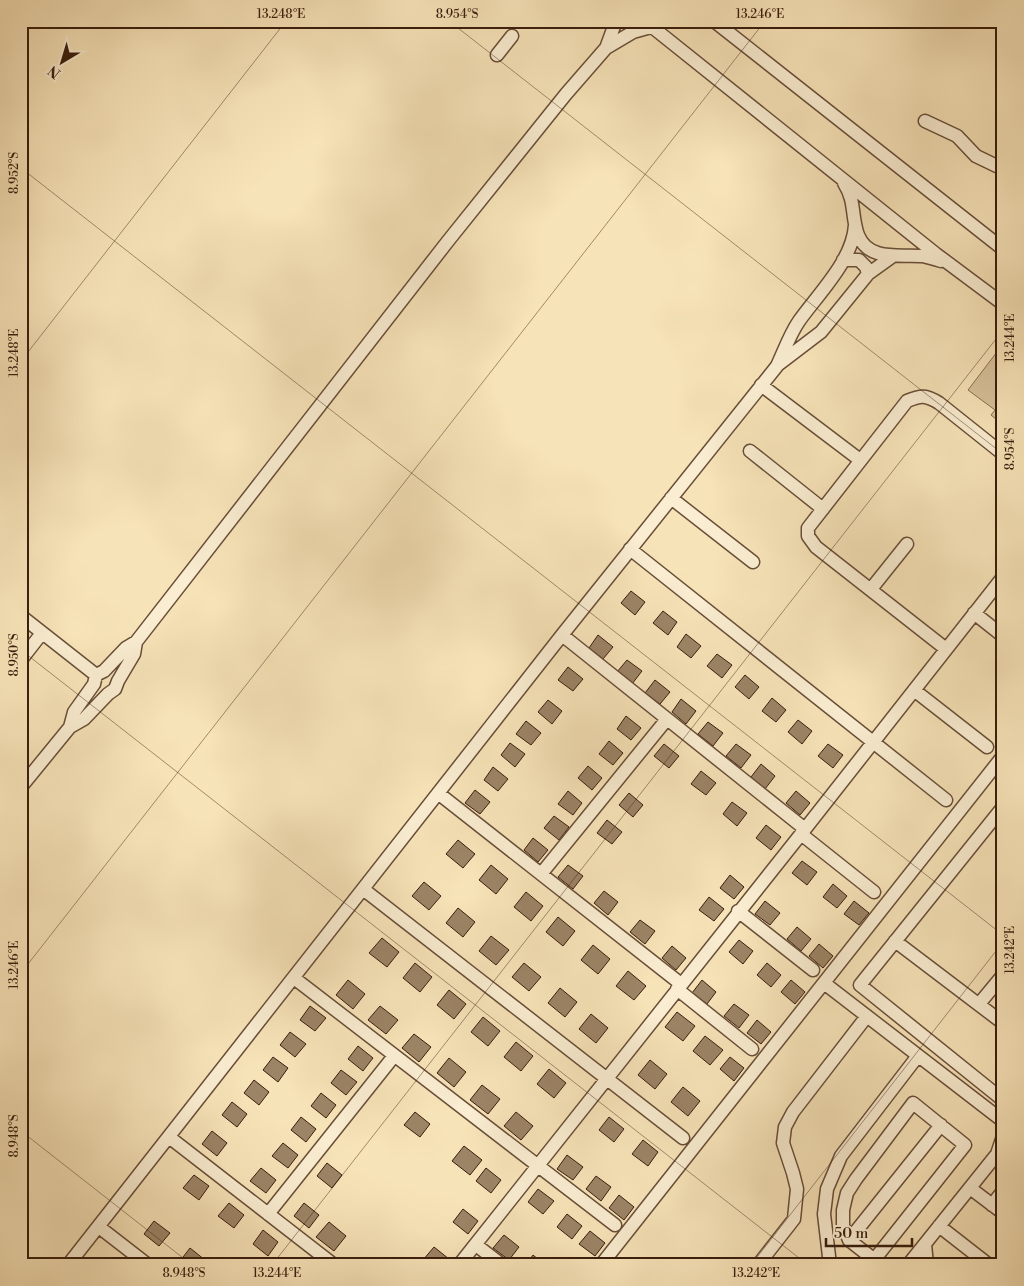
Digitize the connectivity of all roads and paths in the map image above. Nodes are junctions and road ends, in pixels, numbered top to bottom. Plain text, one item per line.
1 (616, 21) edge
2 (714, 21) edge
3 (648, 24) edge
4 (512, 36) dead end
5 (606, 48) junction
6 (497, 55) dead end
7 (925, 120) dead end
8 (1003, 169) edge
9 (840, 176) junction
10 (855, 225) junction
11 (1003, 249) edge
12 (893, 256) junction
13 (844, 260) junction
14 (948, 263) junction
15 (868, 274) junction
16 (1003, 304) edge
17 (798, 323) junction
18 (816, 336) junction
19 (777, 366) junction
20 (761, 385) junction
21 (750, 451) dead end
22 (1003, 454) edge
23 (860, 460) junction
24 (671, 498) junction
25 (823, 509) junction
26 (907, 544) dead end
27 (630, 549) junction
28 (753, 562) dead end
29 (1003, 577) edge
30 (871, 589) junction
31 (974, 613) junction
32 (21, 616) edge
33 (42, 633) junction
34 (562, 635) junction
35 (1003, 636) edge
36 (136, 642) junction
37 (946, 648) junction
38 (21, 660) edge
39 (98, 677) junction
40 (118, 682) junction
41 (914, 690) junction
42 (108, 694) junction
43 (666, 719) junction
44 (70, 727) junction
45 (872, 742) junction
46 (987, 747) dead end
47 (1003, 756) edge
48 (21, 787) edge
49 (438, 794) junction
50 (946, 800) dead end
51 (1000, 816) edge
52 (803, 832) junction
53 (541, 874) junction
54 (363, 889) junction
55 (874, 892) dead end
56 (738, 912) junction
57 (895, 941) junction
58 (813, 970) dead end
59 (1003, 975) edge
60 (294, 978) junction
61 (824, 983) junction
62 (679, 987) junction
63 (980, 1004) junction
64 (866, 1016) junction
65 (1003, 1023) edge
66 (752, 1048) dead end
67 (394, 1056) junction
68 (917, 1056) junction
69 (607, 1078) junction
70 (1003, 1100) edge
71 (1003, 1121) edge
72 (941, 1125) junction
73 (1003, 1136) edge
74 (169, 1137) junction
75 (683, 1138) dead end
76 (1000, 1152) edge
77 (538, 1165) junction
78 (970, 1188) junction
79 (1003, 1191) edge
80 (992, 1205) junction
81 (1003, 1213) edge
82 (268, 1214) junction
83 (615, 1225) dead end
84 (939, 1226) junction
85 (99, 1227) junction
86 (849, 1240) junction
87 (925, 1244) junction
88 (476, 1245) junction
89 (770, 1260) edge
90 (878, 1262) edge
91 (68, 1265) edge
92 (148, 1265) edge
93 (334, 1265) edge
94 (459, 1265) edge
95 (502, 1265) edge
96 (601, 1265) edge
97 (758, 1265) edge
98 (830, 1265) edge
99 (908, 1265) edge
100 (927, 1265) edge
101 (989, 1265) edge

1 - 5 street
2 - 11 street
3 - 5 street
3 - 9 street
4 - 6 street
5 - 36 street
7 - 8 street
9 - 10 street
9 - 14 street
10 - 12 street
10 - 13 street
12 - 14 street
12 - 15 street
13 - 15 street
13 - 17 street
14 - 16 street
15 - 18 street
17 - 18 street
17 - 19 street
18 - 19 street
19 - 20 street
20 - 23 street
20 - 24 street
21 - 25 street
22 - 23 street
23 - 25 street
24 - 27 street
24 - 28 street
25 - 30 street
26 - 30 street
27 - 34 street
27 - 45 street
29 - 31 street
30 - 37 street
31 - 35 street
31 - 37 street
32 - 33 street
33 - 38 street
33 - 39 street
34 - 43 street
34 - 49 street
36 - 39 street
36 - 40 street
37 - 41 street
39 - 40 street
39 - 42 street
39 - 44 street
40 - 42 street
41 - 45 street
41 - 46 street
42 - 44 street
43 - 52 street
43 - 53 street
44 - 48 street
45 - 50 street
45 - 52 street
47 - 61 street
49 - 53 street
49 - 54 street
51 - 57 street
52 - 55 street
52 - 56 street
53 - 62 street
54 - 60 street
54 - 69 street
56 - 58 street
56 - 62 street
57 - 63 street
57 - 70 street
59 - 63 street
60 - 67 street
60 - 74 street
61 - 64 street
61 - 96 street
62 - 66 street
62 - 69 street
63 - 65 street
64 - 68 street
64 - 89 street
67 - 77 street
67 - 82 street
68 - 71 street
68 - 98 street
69 - 75 street
69 - 77 street
72 - 86 street
72 - 86 street
72 - 90 street
73 - 76 street
74 - 82 street
74 - 85 street
76 - 78 street
77 - 83 street
77 - 88 street
78 - 80 street
78 - 84 street
79 - 80 street
80 - 81 street
82 - 93 street
84 - 87 street
84 - 101 street
85 - 91 street
85 - 92 street
86 - 90 street
87 - 99 street
87 - 100 street
88 - 94 street
88 - 95 street
89 - 97 street

